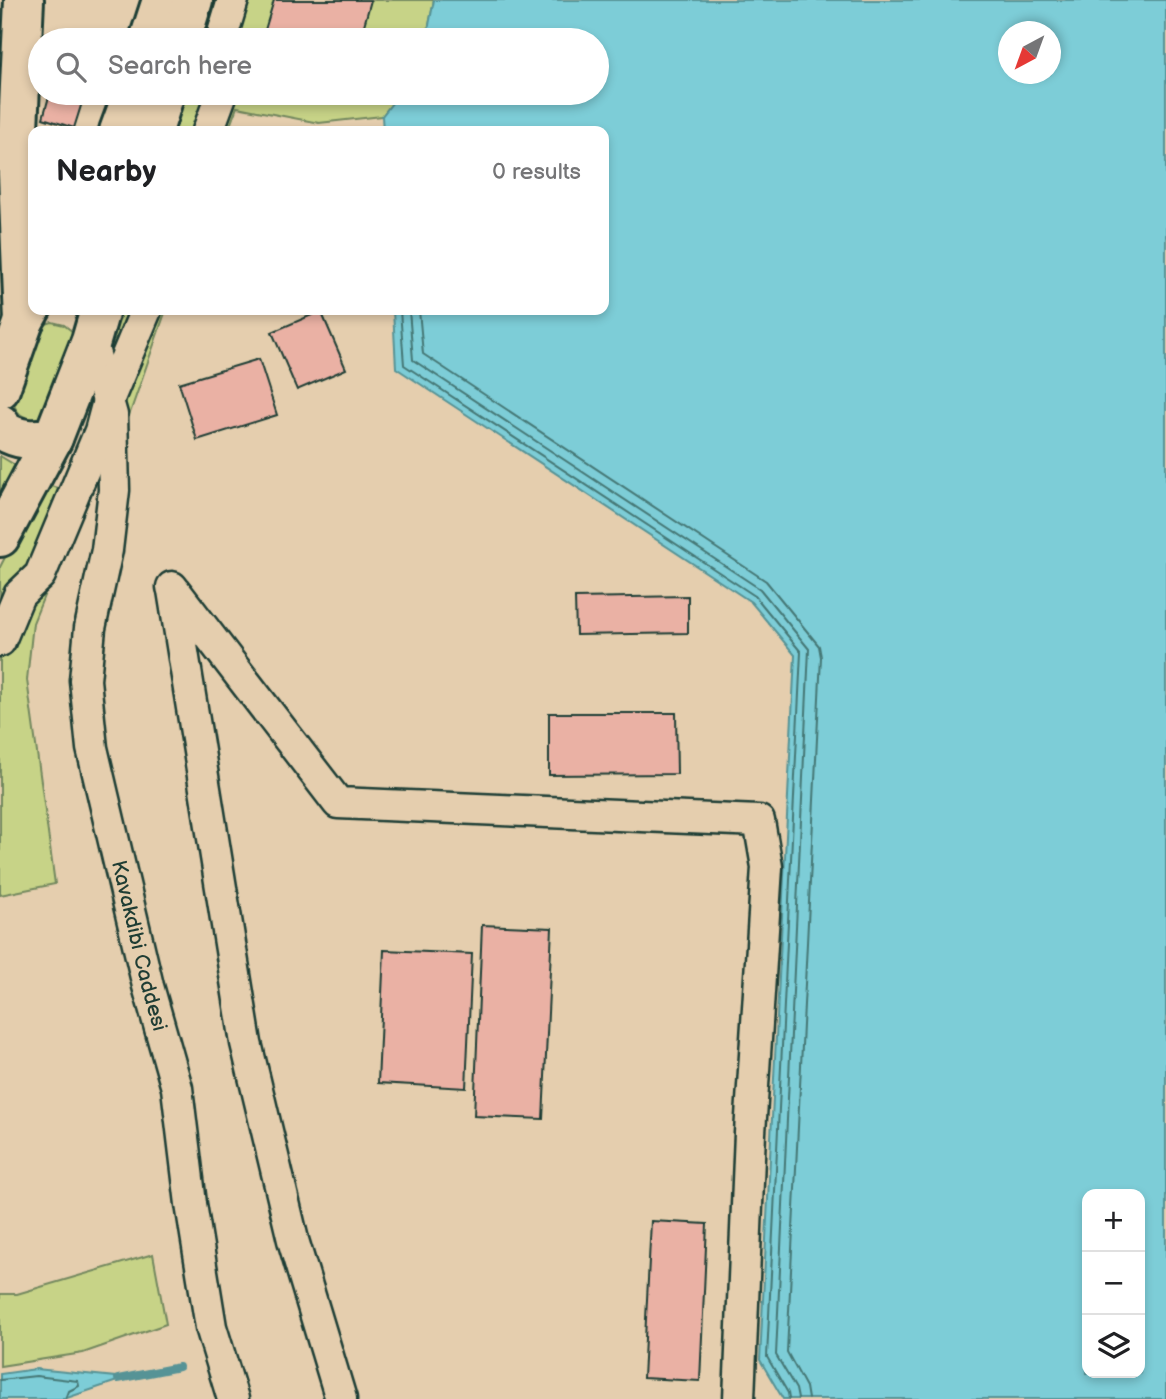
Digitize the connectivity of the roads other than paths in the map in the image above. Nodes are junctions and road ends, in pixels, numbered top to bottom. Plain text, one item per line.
1 (24, 0) edge
2 (162, 0) edge
3 (193, 0) edge
4 (233, 0) edge
5 (251, 0) edge
6 (153, 28) edge
7 (185, 28) edge
8 (225, 28) edge
9 (244, 28) edge
10 (129, 105) edge
11 (161, 105) edge
12 (202, 105) edge
13 (218, 105) edge
14 (121, 126) edge
15 (155, 126) edge
16 (196, 126) edge
17 (210, 126) edge
18 (28, 269) edge
19 (31, 315) edge
20 (137, 315) edge
21 (144, 315) edge
22 (90, 320) edge
23 (0, 389) edge
24 (112, 393) junction
25 (0, 425) edge
26 (53, 438) junction
27 (86, 463) junction
28 (114, 489) junction
29 (0, 537) edge
30 (0, 641) edge
31 (233, 1399) edge
32 (341, 1399) edge
33 (739, 1399) edge

1 - 18 main road
2 - 6 main road
3 - 7 main road
4 - 8 street
5 - 9 street
10 - 14 main road
11 - 15 main road
12 - 16 street
13 - 17 street
19 - 23 main road
20 - 24 street
21 - 24 street
22 - 24 street, Kavakdibi Caddesi
22 - 26 main road
24 - 27 street
24 - 28 street, Kavakdibi Caddesi
25 - 26 main road
26 - 27 street
26 - 29 main road
27 - 28 street
27 - 30 street
28 - 31 street, Kavakdibi Caddesi
32 - 33 street

